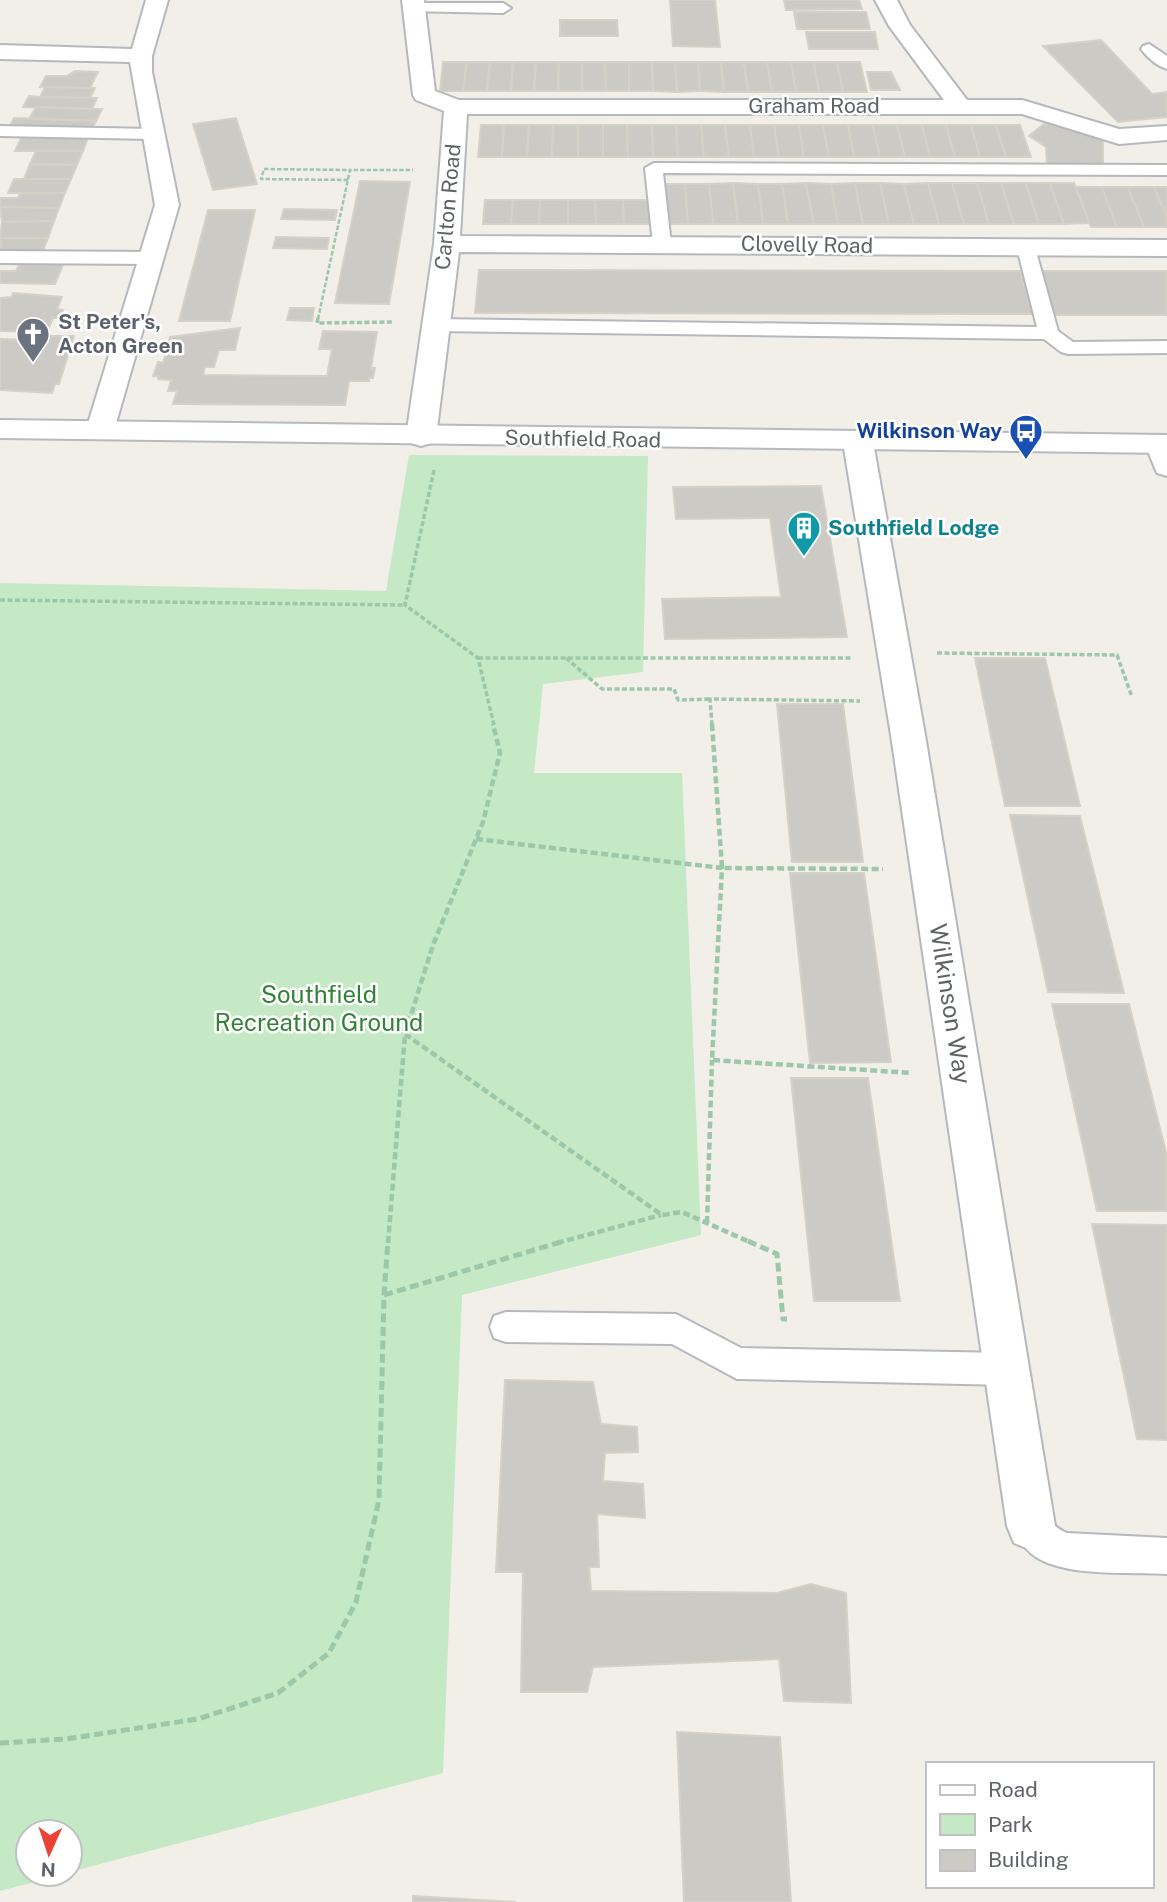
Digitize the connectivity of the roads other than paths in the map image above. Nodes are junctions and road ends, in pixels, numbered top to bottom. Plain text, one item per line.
1 (157, 0) edge
2 (886, 0) edge
3 (413, 4) edge
4 (503, 8) dead end
5 (1149, 49) dead end
6 (0, 52) edge
7 (141, 55) junction
8 (1167, 65) edge
9 (959, 105) junction
10 (456, 107) junction
11 (0, 131) edge
12 (1167, 133) edge
13 (152, 134) junction
14 (1167, 170) edge
15 (447, 244) junction
16 (662, 244) junction
17 (1026, 248) junction
18 (1167, 248) edge
19 (0, 257) edge
20 (152, 258) junction
21 (435, 324) junction
22 (1049, 333) junction
23 (1167, 347) edge
24 (0, 429) edge
25 (100, 430) junction
26 (421, 437) junction
27 (858, 442) junction
28 (1165, 452) edge
29 (506, 1327) dead end
30 (1007, 1369) junction
31 (1031, 1526) joint
32 (1167, 1556) edge

1 - 7 street
2 - 9 street
3 - 4 lane
3 - 10 street, Carlton Road
5 - 8 lane
6 - 7 street
7 - 13 street
9 - 10 street, Graham Road
9 - 12 street, Graham Road
10 - 15 street, Carlton Road
11 - 13 lane
13 - 20 street
14 - 16 lane
15 - 16 street, Clovelly Road
15 - 21 street, Carlton Road
16 - 17 street, Clovelly Road
17 - 18 street, Clovelly Road
17 - 22 lane
19 - 20 lane
20 - 25 street
21 - 22 lane
21 - 26 street, Carlton Road
22 - 23 lane
24 - 25 street, Southfield Road
25 - 26 street, Southfield Road
26 - 27 street, Southfield Road
27 - 28 street, Southfield Road
27 - 30 street, Wilkinson Way
29 - 30 lane
30 - 31 street, Wilkinson Way
31 - 32 lane

